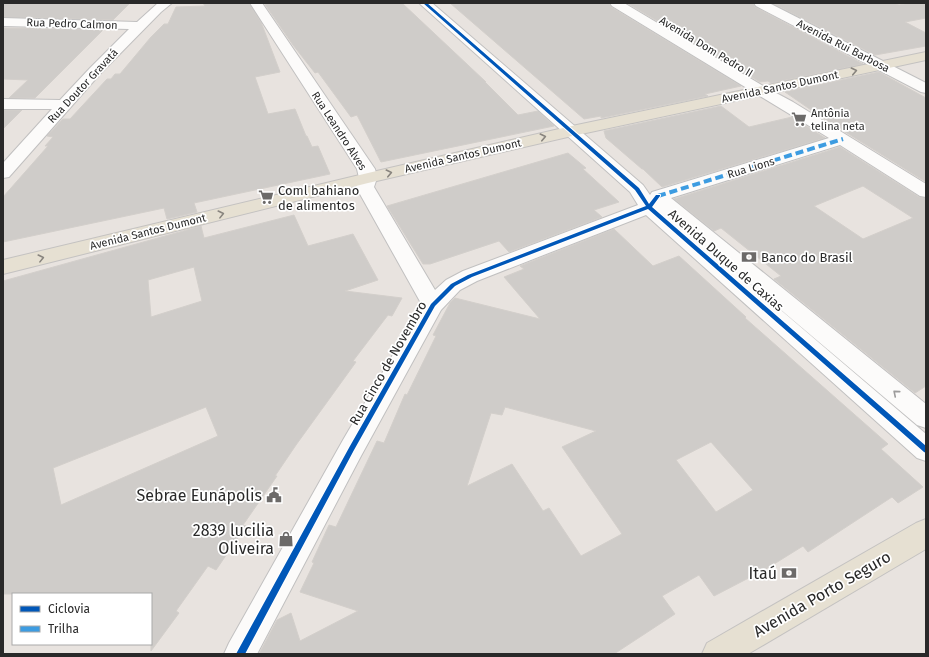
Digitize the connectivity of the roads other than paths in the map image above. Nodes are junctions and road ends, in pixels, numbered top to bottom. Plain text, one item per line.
1 (166, 3) edge
2 (256, 3) edge
3 (425, 3) edge
4 (616, 3) edge
5 (632, 3) edge
6 (766, 4) edge
7 (3, 22) edge
8 (141, 26) junction
9 (687, 41) junction
10 (926, 56) edge
11 (882, 66) junction
12 (767, 89) junction
13 (926, 89) edge
14 (3, 104) edge
15 (65, 105) junction
16 (572, 131) junction
17 (844, 139) junction
18 (3, 173) edge
19 (368, 178) junction
20 (926, 192) edge
21 (648, 197) junction
22 (3, 267) edge
23 (433, 305) junction
24 (926, 418) edge
25 (926, 450) edge
26 (926, 533) edge
27 (240, 654) edge
28 (718, 654) edge

1 - 8 street, Rua Doutor Gravatá
2 - 19 street, Rua Leandro Alves
3 - 16 street, Avenida Duque de Caxias
4 - 9 street, Avenida Dom Pedro II
5 - 9 street, Avenida Dom Pedro II
6 - 11 street, Avenida Rui Barbosa
7 - 8 street, Rua Pedro Calmon
8 - 15 street, Rua Doutor Gravatá
9 - 12 street, Avenida Dom Pedro II
10 - 11 main road, Avenida Santos Dumont
12 -> 11 main road, Avenida Santos Dumont
11 - 13 street, Avenida Rui Barbosa
12 - 16 main road, Avenida Santos Dumont
12 - 17 street, Avenida Dom Pedro II
14 - 15 street
15 - 18 street, Rua Doutor Gravatá
19 -> 16 main road, Avenida Santos Dumont
16 - 21 street, Avenida Duque de Caxias
17 - 20 street, Avenida Dom Pedro II
17 - 21 street, Rua Lions
22 -> 19 main road, Avenida Santos Dumont
19 - 23 street, Rua Leandro Alves
21 - 23 street, Rua Cinco de Novembro
24 -> 21 street, Avenida Duque de Caxias
21 - 25 street, Avenida Duque de Caxias
23 - 27 street, Rua Cinco de Novembro
26 - 28 main road, Avenida Porto Seguro

